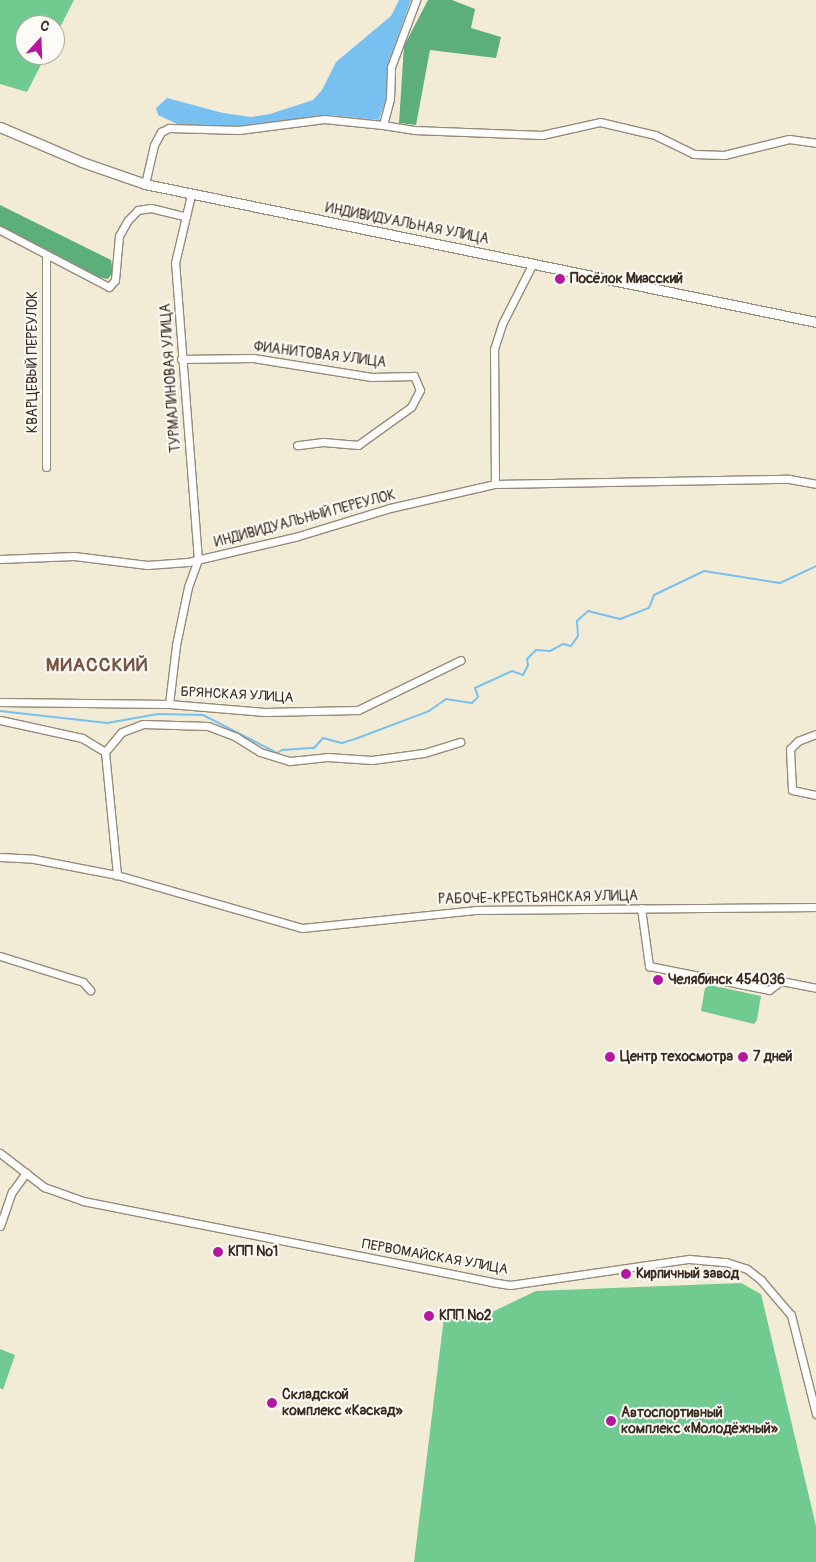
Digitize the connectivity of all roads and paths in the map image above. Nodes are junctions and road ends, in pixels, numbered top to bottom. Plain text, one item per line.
1 (416, 0) edge
2 (383, 125) junction
3 (0, 127) edge
4 (816, 143) edge
5 (145, 184) junction
6 (191, 195) junction
7 (186, 216) junction
8 (0, 230) edge
9 (46, 256) junction
10 (533, 263) junction
11 (816, 322) edge
12 (181, 359) junction
13 (298, 445) dead end
14 (46, 467) dead end
15 (495, 484) junction
16 (816, 484) edge
17 (0, 559) edge
18 (198, 560) junction
19 (460, 660) dead end
20 (0, 702) edge
21 (169, 704) junction
22 (0, 720) edge
23 (816, 734) edge
24 (460, 742) dead end
25 (105, 752) junction
26 (816, 795) edge
27 (0, 857) edge
28 (117, 875) junction
29 (816, 907) edge
30 (641, 908) junction
31 (0, 956) edge
32 (816, 988) edge
33 (90, 990) dead end
34 (0, 1153) edge
35 (26, 1173) junction
36 (0, 1226) edge
37 (816, 1414) edge

1 - 2 street
2 - 4 street
2 - 5 street
3 - 5 main road, ИНДИВИДУАЛЬНАЯ УЛИЦА
5 - 6 main road, ИНДИВИДУАЛЬНАЯ УЛИЦА
6 - 7 street, ТУРМАЛИНОВАЯ УЛИЦА
6 - 10 main road, ИНДИВИДУАЛЬНАЯ УЛИЦА
7 - 9 street
7 - 12 street, ТУРМАЛИНОВАЯ УЛИЦА
8 - 9 street
9 - 14 street, КВАРЦЕВЫЙ ПЕРЕУЛОК
10 - 11 main road, ИНДИВИДУАЛЬНАЯ УЛИЦА
10 - 15 street
12 - 13 street, ФИАНИТОВАЯ УЛИЦА
12 - 18 street, ТУРМАЛИНОВАЯ УЛИЦА
15 - 16 street, ИНДИВИДУАЛЬНЫЙ ПЕРЕУЛОК
15 - 18 street, ИНДИВИДУАЛЬНЫЙ ПЕРЕУЛОК
17 - 18 street, ИНДИВИДУАЛЬНЫЙ ПЕРЕУЛОК
18 - 21 street
19 - 21 street, БРЯНСКАЯ УЛИЦА
20 - 21 street, БРЯНСКАЯ УЛИЦА
22 - 25 street
23 - 26 street
24 - 25 street
25 - 28 street
27 - 28 street, РАБОЧЕ-КРЕСТЬЯНСКАЯ УЛИЦА
28 - 30 street, РАБОЧЕ-КРЕСТЬЯНСКАЯ УЛИЦА
29 - 30 street, РАБОЧЕ-КРЕСТЬЯНСКАЯ УЛИЦА
30 - 32 street
31 - 33 street
34 - 35 street, ПЕРВОМАЙСКАЯ УЛИЦА
35 - 36 street
35 - 37 street, ПЕРВОМАЙСКАЯ УЛИЦА

